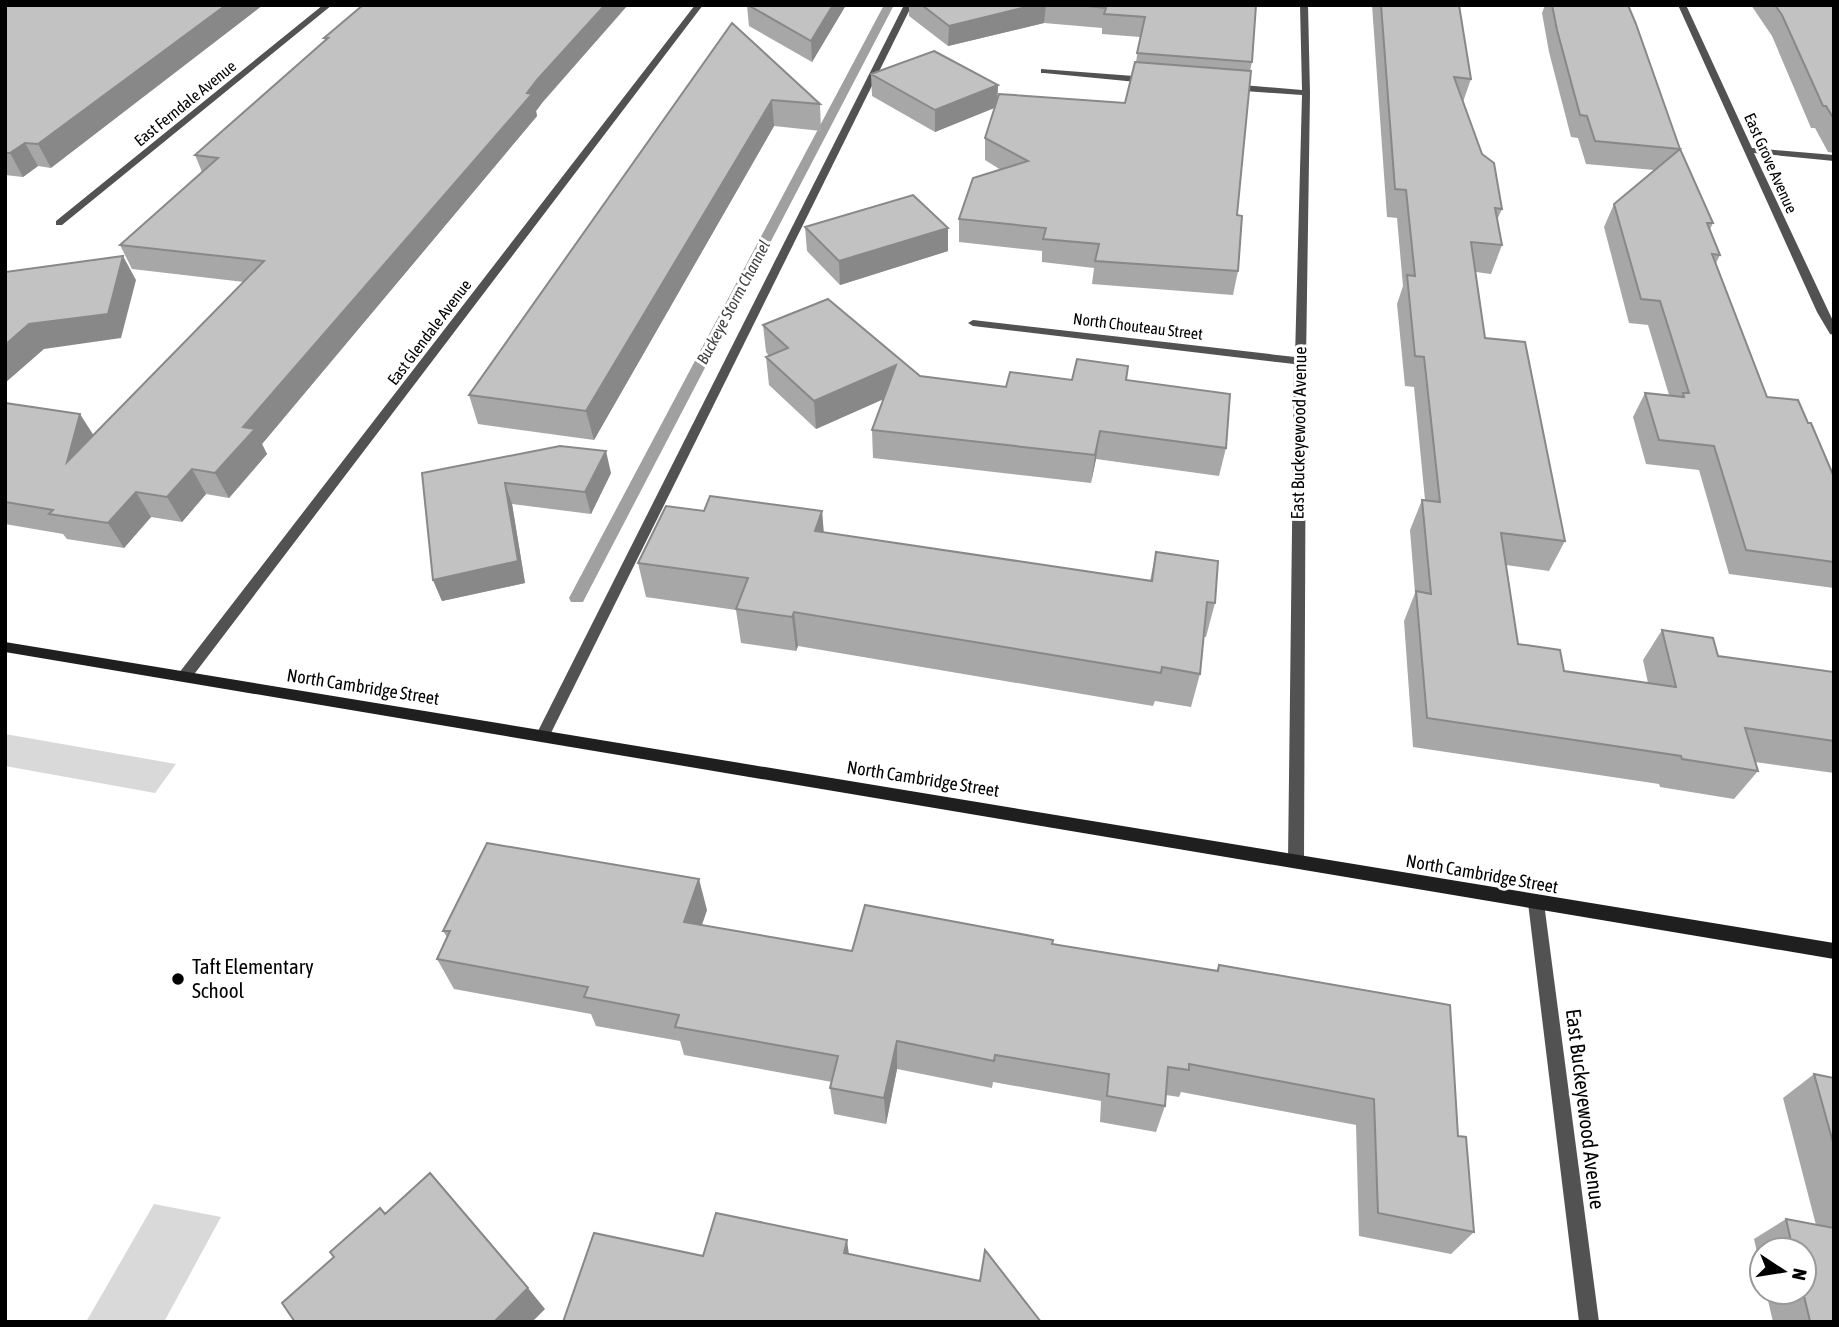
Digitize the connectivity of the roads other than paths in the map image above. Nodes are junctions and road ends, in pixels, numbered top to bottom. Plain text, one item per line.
1 (328, 5) edge
2 (699, 5) edge
3 (908, 5) edge
4 (1304, 5) edge
5 (1682, 5) edge
6 (1044, 71) dead end
7 (1154, 80) edge
8 (1223, 86) edge
9 (1306, 93) junction
10 (1747, 150) junction
11 (1834, 158) edge
12 (59, 223) dead end
13 (973, 323) dead end
14 (1834, 332) edge
15 (1300, 361) junction
16 (5, 647) edge
17 (184, 677) junction
18 (542, 737) junction
19 (1296, 861) junction
20 (1536, 903) junction
21 (1834, 951) edge
22 (1590, 1322) edge

1 - 12 street, East Ferndale Avenue
2 - 17 street, East Glendale Avenue
3 - 18 street
4 - 9 street, East Buckeyewood Avenue
5 - 10 street, East Grove Avenue
6 - 7 street
8 - 9 street
9 - 15 street, East Buckeyewood Avenue
10 - 11 street
10 - 14 street, East Grove Avenue
13 - 15 street, North Chouteau Street
15 - 19 street, East Buckeyewood Avenue
16 - 17 street, North Cambridge Street
17 - 18 street, North Cambridge Street
18 - 19 street, North Cambridge Street
19 - 20 street, North Cambridge Street
20 - 21 street, North Cambridge Street
20 - 22 street, East Buckeyewood Avenue

